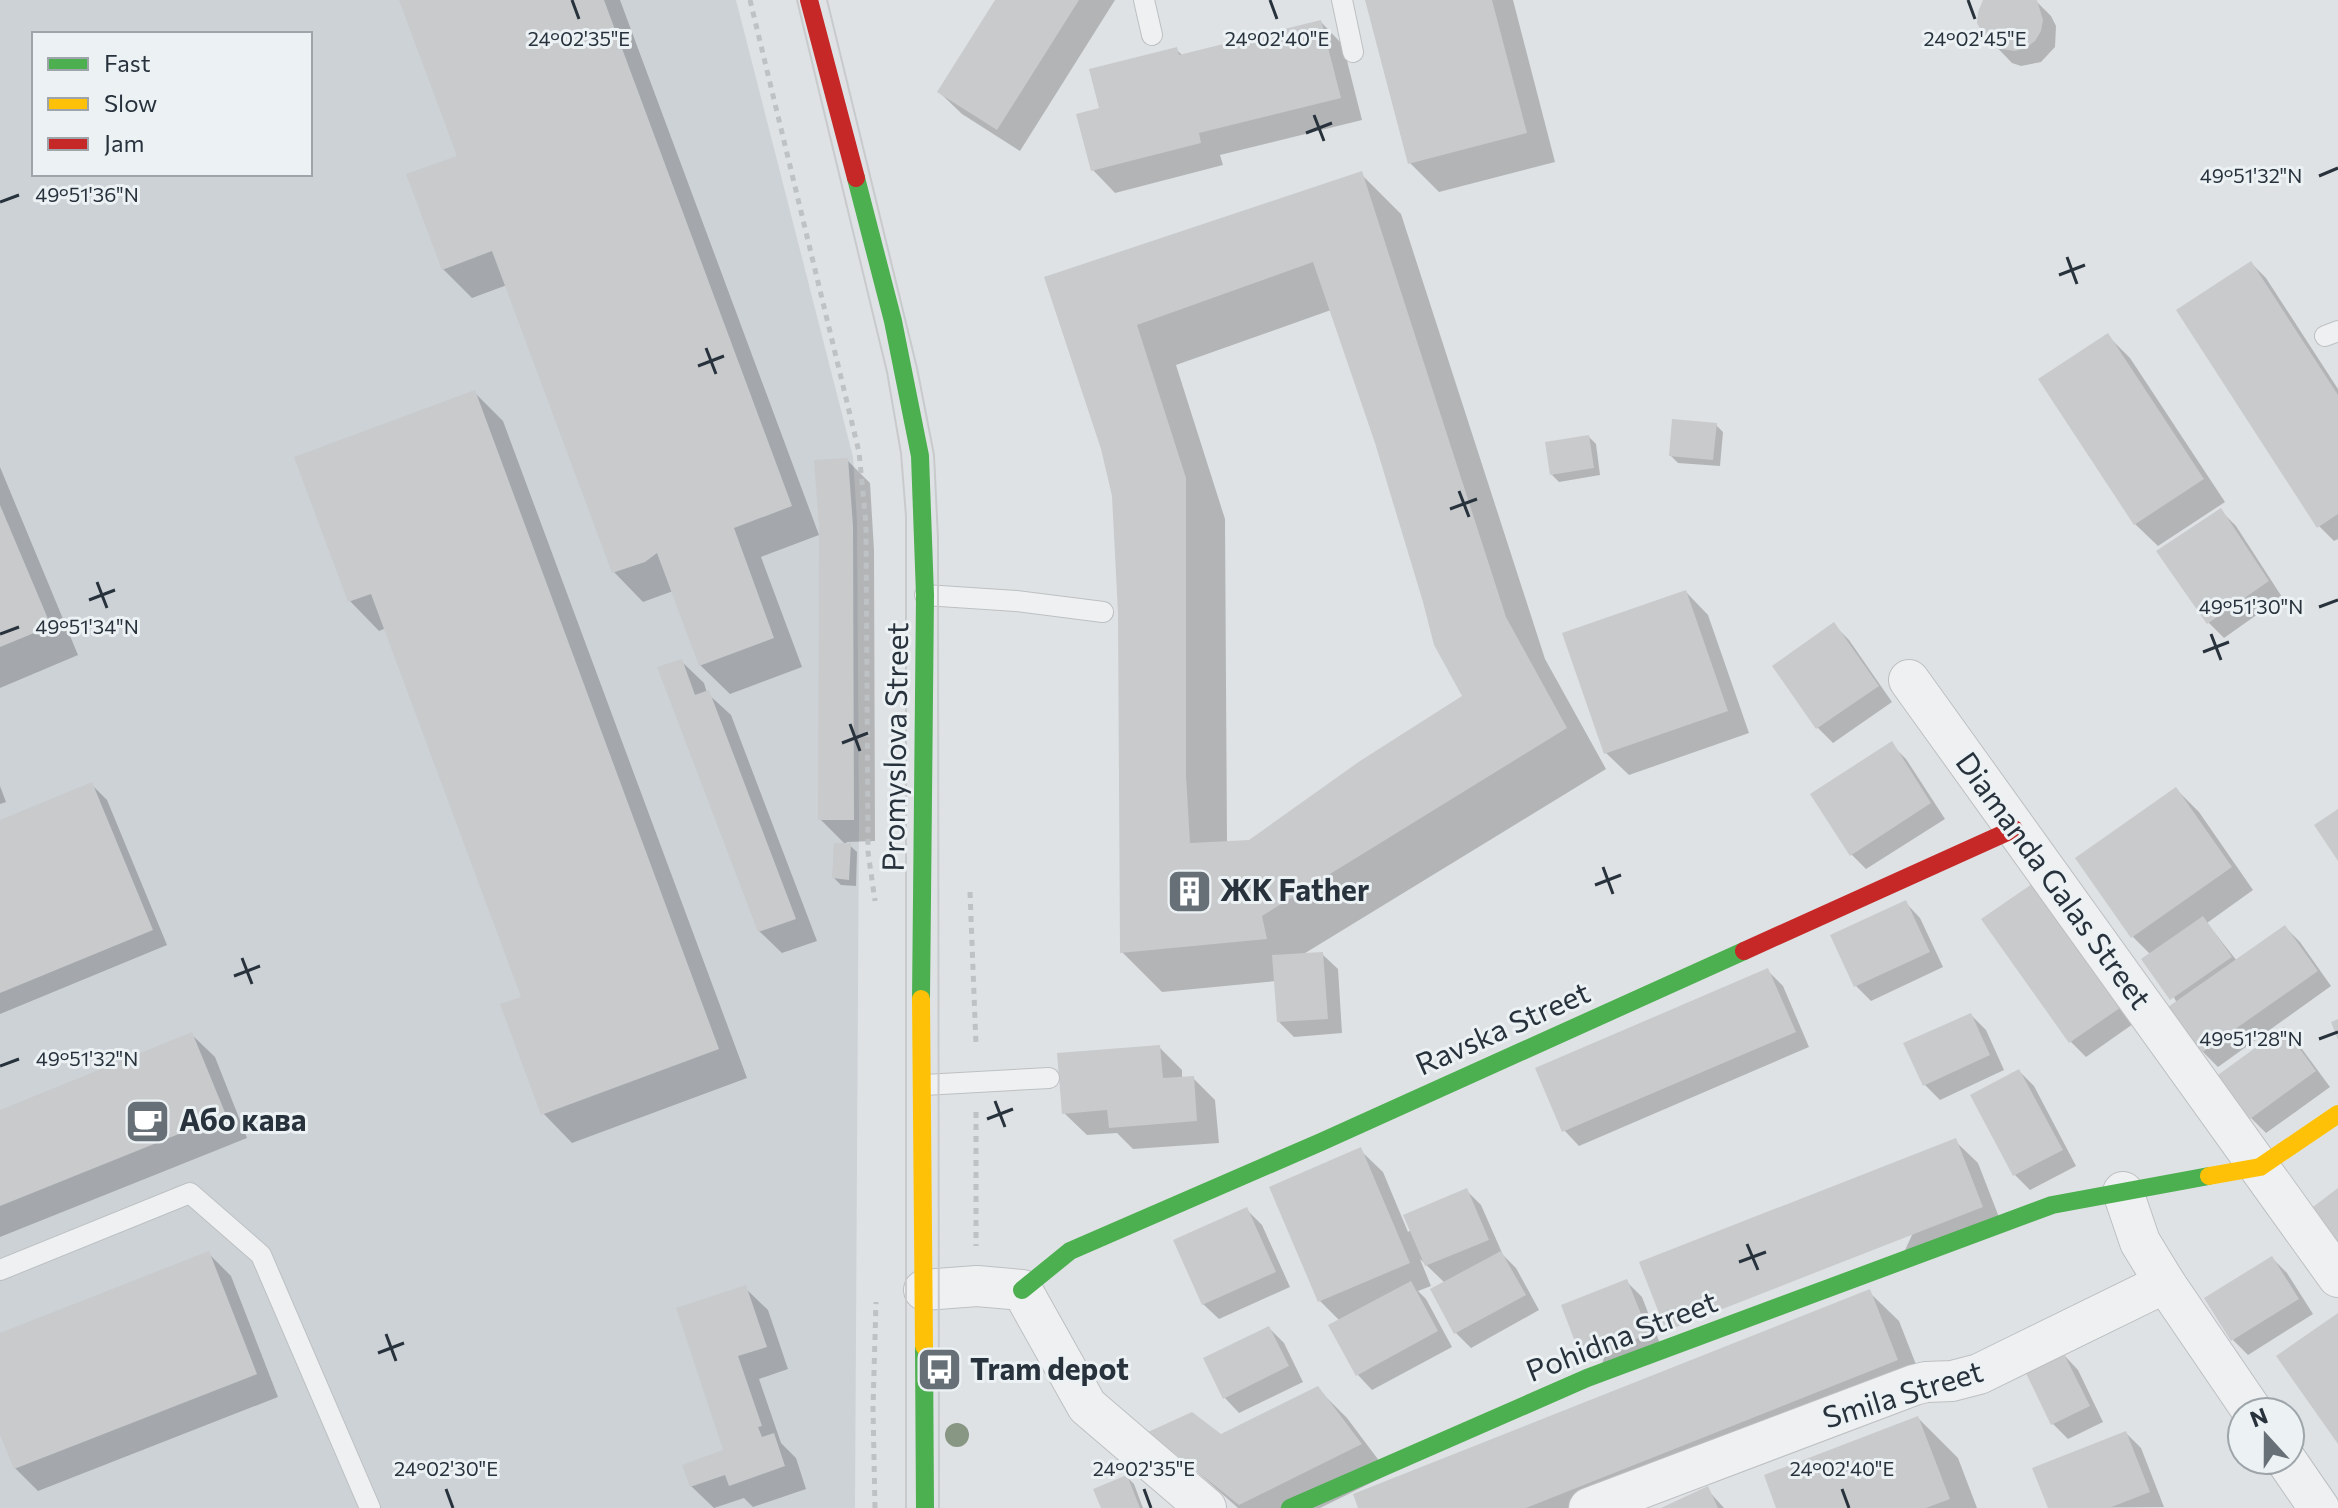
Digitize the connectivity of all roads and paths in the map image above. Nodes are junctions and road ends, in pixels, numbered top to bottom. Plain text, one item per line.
1 (750, 0) edge
2 (809, 0) edge
3 (1144, 0) edge
4 (1342, 0) edge
5 (1152, 35) dead end
6 (1353, 52) dead end
7 (925, 595) junction
8 (1103, 612) dead end
9 (1909, 680) dead end
10 (2014, 829) junction
11 (876, 913) dead end
12 (1049, 1078) dead end
13 (924, 1085) junction
14 (976, 1110) dead end
15 (2338, 1114) edge
16 (2260, 1167) junction
17 (2123, 1192) junction
18 (976, 1255) dead end
19 (0, 1270) edge
20 (2338, 1277) edge
21 (2165, 1283) junction
22 (924, 1290) junction
23 (1022, 1290) junction
24 (876, 1301) dead end
25 (2242, 1396) edge
26 (2297, 1476) edge
27 (370, 1508) edge
28 (875, 1508) edge
29 (925, 1508) edge
30 (1206, 1508) edge
31 (1290, 1508) edge
32 (1589, 1508) edge
33 (2319, 1508) edge

1 - 11 path
2 - 7 street, Promyslova Street
3 - 5 lane
4 - 6 lane
7 - 8 lane
7 - 13 street, Promyslova Street
9 - 10 street, Diamanda Galas Street
10 - 16 street, Diamanda Galas Street
10 - 23 street, Ravska Street
12 - 13 lane
13 - 22 street, Promyslova Street
14 - 18 path
15 - 16 street
16 - 17 street, Pohidna Street
16 - 20 street, Diamanda Galas Street
17 - 21 street
17 - 31 street, Pohidna Street
19 - 27 lane
21 - 25 street
21 - 32 street, Smila Street
22 - 23 street
22 - 29 street, Promyslova Street
23 - 30 street
24 - 28 path
26 - 33 street

